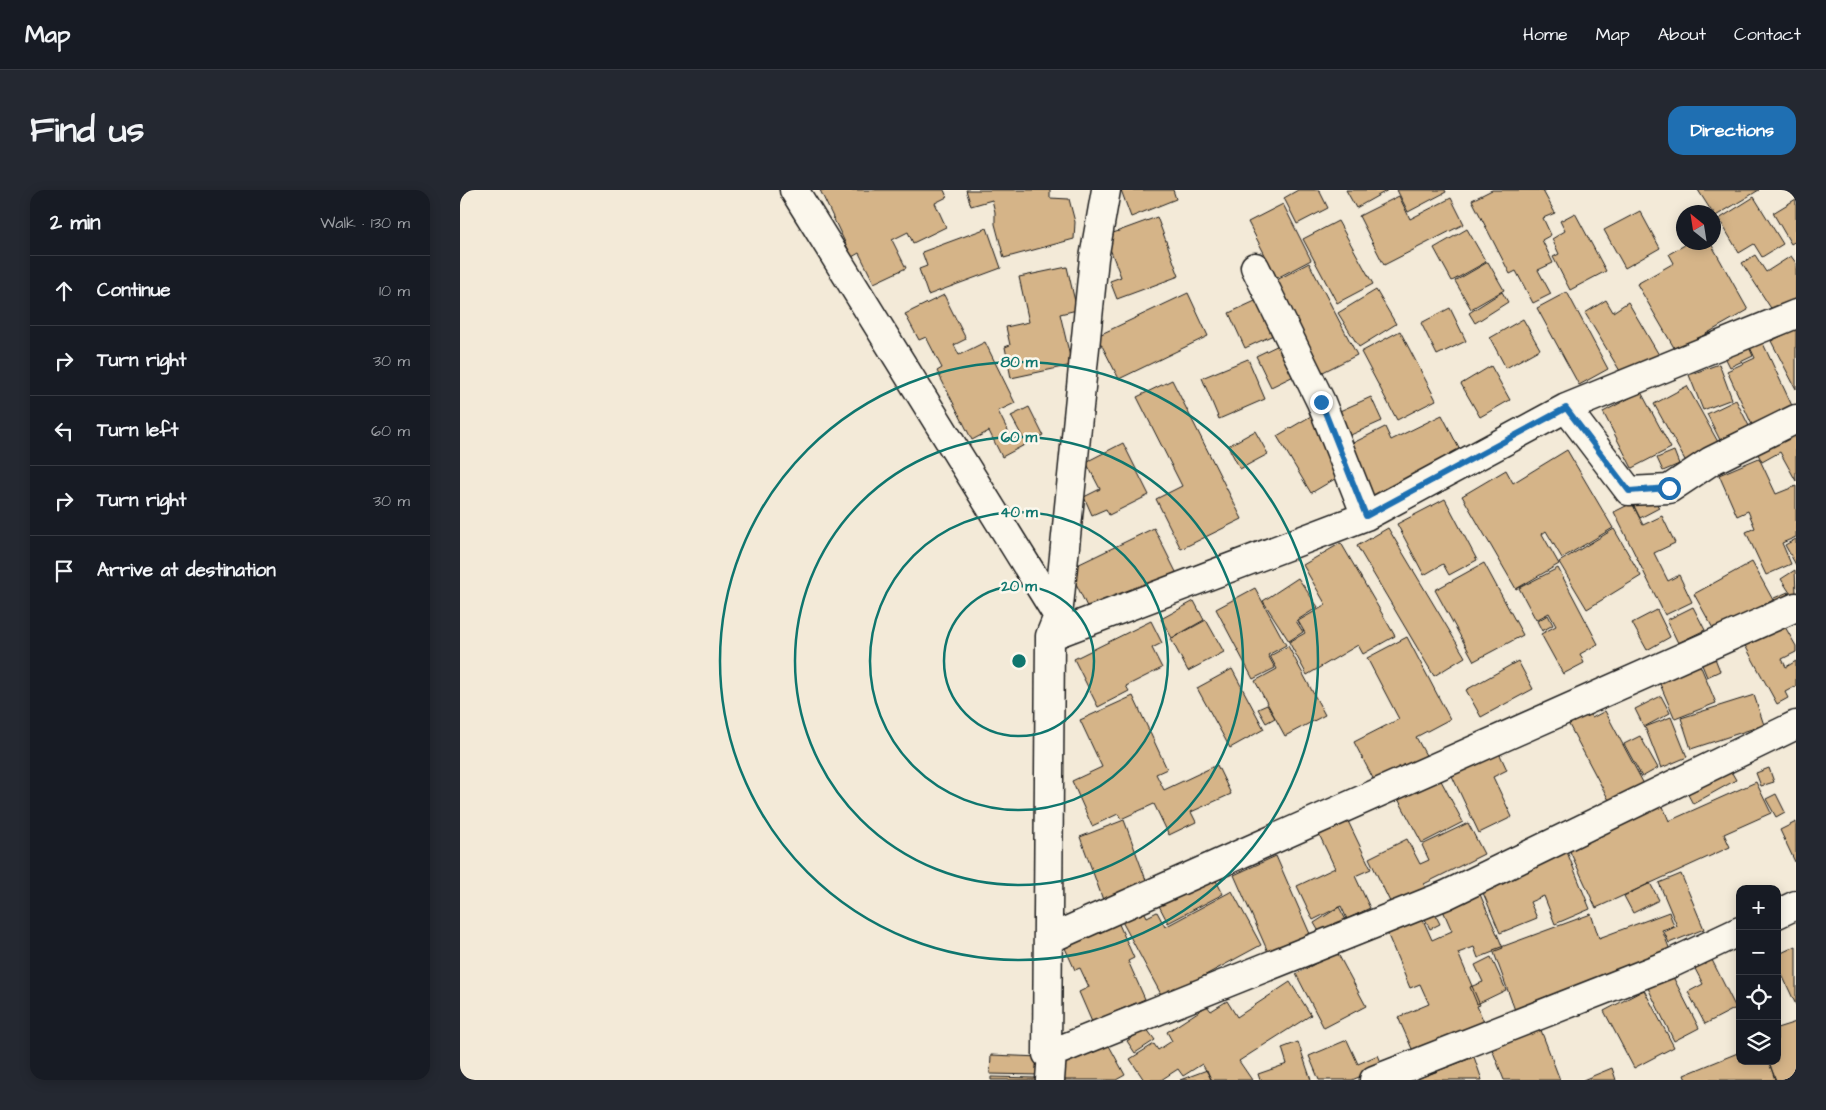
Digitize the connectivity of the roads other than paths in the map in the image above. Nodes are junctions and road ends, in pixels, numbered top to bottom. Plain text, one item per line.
1 (794, 190) edge
2 (1106, 190) edge
3 (1255, 267) dead end
4 (1796, 314) edge
5 (1566, 408) junction
6 (1796, 419) edge
7 (1366, 516) junction
8 (1796, 607) edge
9 (1054, 626) junction
10 (1796, 725) edge
11 (1796, 905) edge
12 (1781, 912) edge
13 (1736, 933) edge
14 (1049, 939) junction
15 (1052, 1053) junction
16 (1050, 1080) edge
17 (1374, 1080) edge

1 - 9 street
2 - 9 street
3 - 7 street
4 - 5 street
5 - 6 street
5 - 7 street
7 - 9 street
8 - 14 street
9 - 14 street
10 - 15 street
11 - 12 street
13 - 17 street
14 - 15 street
15 - 16 street

